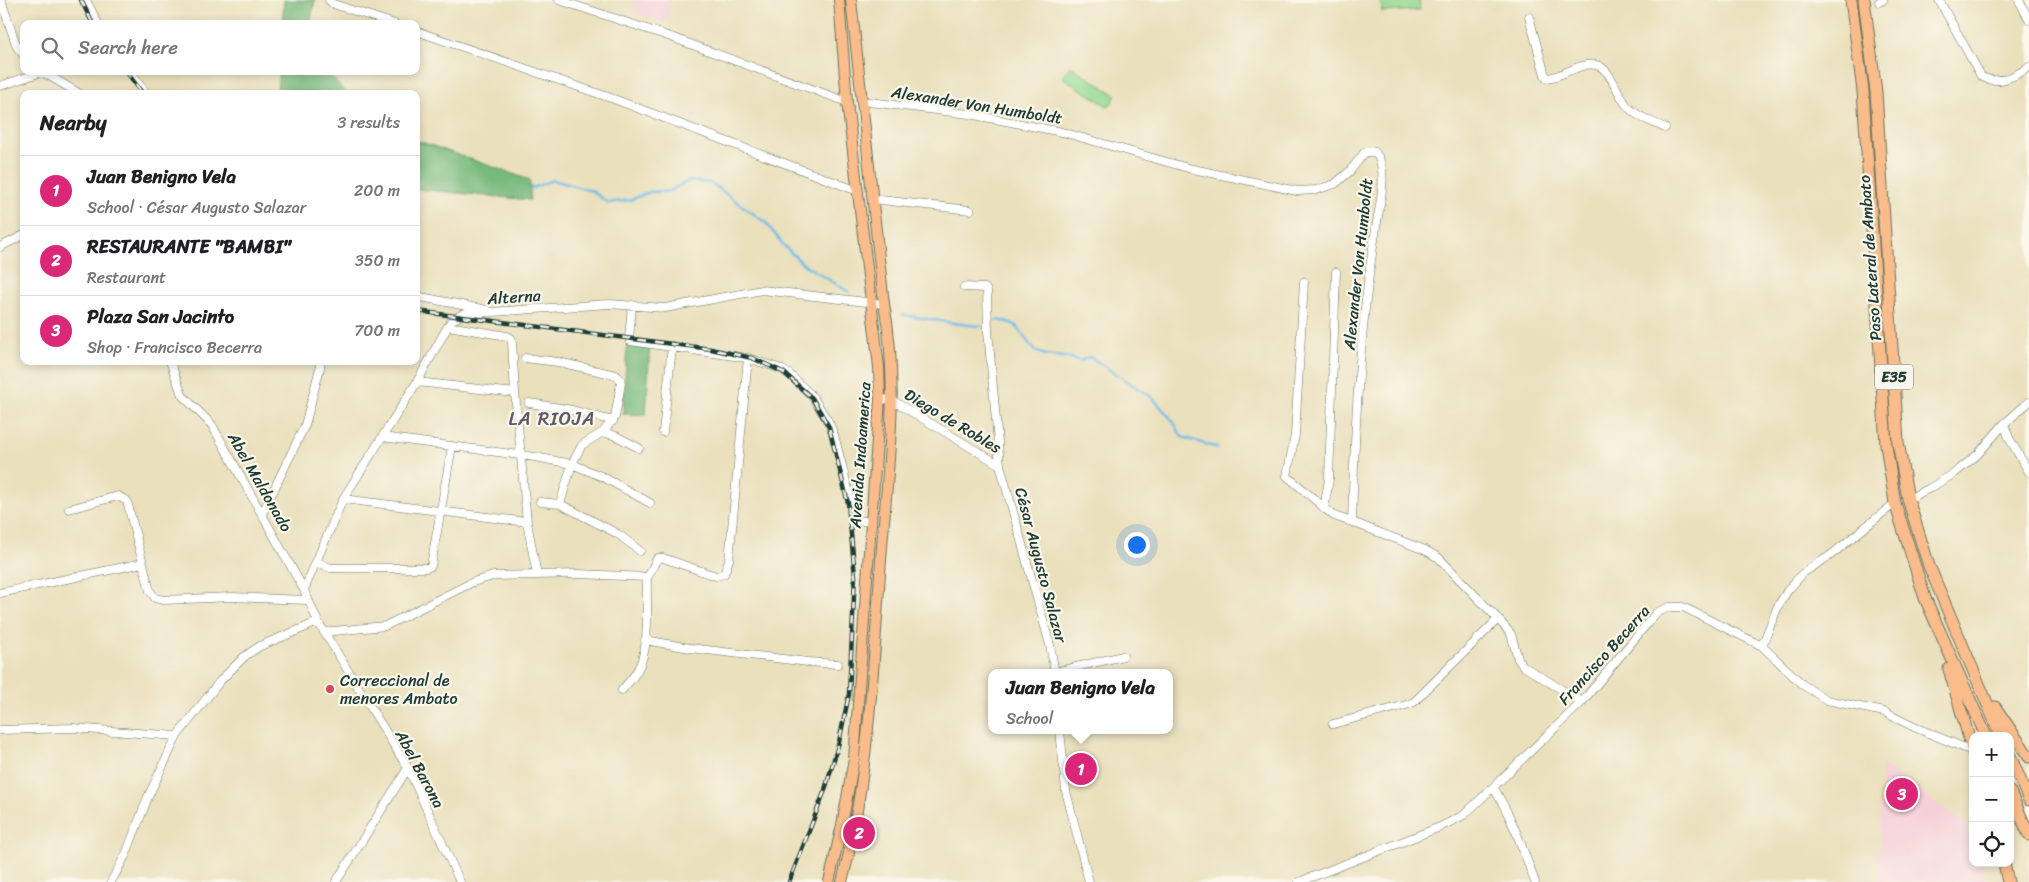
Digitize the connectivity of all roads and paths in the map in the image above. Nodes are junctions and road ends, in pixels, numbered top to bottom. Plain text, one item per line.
1 (1, 0) edge
2 (86, 0) edge
3 (329, 0) edge
4 (558, 0) edge
5 (839, 0) edge
6 (851, 0) edge
7 (1851, 0) edge
8 (1864, 0) edge
9 (1939, 0) edge
10 (2019, 0) edge
11 (1528, 17) dead end
12 (96, 20) edge
13 (383, 20) edge
14 (2029, 20) edge
15 (420, 32) edge
16 (20, 50) edge
17 (2029, 67) edge
18 (33, 75) edge
19 (47, 75) edge
20 (132, 75) edge
21 (0, 86) edge
22 (73, 90) edge
23 (143, 90) edge
24 (861, 101) junction
25 (846, 102) junction
26 (1665, 128) dead end
27 (858, 191) junction
28 (872, 199) junction
29 (970, 210) dead end
30 (20, 237) edge
31 (0, 247) edge
32 (1336, 272) dead end
33 (1304, 282) dead end
34 (964, 287) dead end
35 (420, 297) edge
36 (871, 303) junction
37 (884, 304) junction
38 (632, 305) junction
39 (501, 312) junction
40 (448, 326) junction
41 (672, 346) junction
42 (525, 358) dead end
43 (748, 358) junction
44 (171, 365) edge
45 (320, 365) edge
46 (417, 382) junction
47 (515, 393) junction
48 (880, 399) junction
49 (892, 400) junction
50 (2029, 402) edge
51 (530, 403) dead end
52 (613, 421) junction
53 (2004, 424) junction
54 (603, 432) junction
55 (663, 432) dead end
56 (382, 437) junction
57 (452, 446) junction
58 (639, 448) dead end
59 (520, 455) junction
60 (876, 462) junction
61 (888, 463) junction
62 (572, 464) junction
63 (1000, 465) junction
64 (2029, 472) edge
65 (343, 499) junction
66 (1908, 499) junction
67 (540, 502) dead end
68 (650, 503) dead end
69 (1895, 503) junction
70 (560, 504) junction
71 (68, 509) dead end
72 (1324, 509) junction
73 (439, 511) junction
74 (262, 514) junction
75 (527, 522) junction
76 (870, 522) junction
77 (1352, 522) junction
78 (640, 551) dead end
79 (318, 562) junction
80 (143, 563) junction
81 (1929, 566) junction
82 (537, 575) junction
83 (647, 577) junction
84 (304, 590) junction
85 (0, 593) edge
86 (1925, 598) junction
87 (307, 600) junction
88 (1498, 619) junction
89 (318, 622) junction
90 (324, 632) junction
91 (645, 640) junction
92 (1762, 646) junction
93 (1123, 656) dead end
94 (838, 664) dead end
95 (1054, 669) edge
96 (1068, 669) edge
97 (622, 690) dead end
98 (1582, 702) junction
99 (1333, 724) dead end
100 (0, 730) edge
101 (1984, 732) edge
102 (1999, 732) edge
103 (1060, 734) edge
104 (177, 736) junction
105 (1969, 738) edge
106 (1969, 750) edge
107 (2029, 757) edge
108 (2014, 765) edge
109 (408, 768) junction
110 (1493, 787) junction
111 (2029, 800) edge
112 (2014, 801) edge
113 (2029, 835) edge
114 (2005, 867) edge
115 (111, 882) edge
116 (336, 882) edge
117 (460, 882) edge
118 (829, 882) edge
119 (842, 882) edge
120 (1089, 882) edge
121 (1299, 882) edge
122 (1535, 882) edge
123 (2008, 882) edge

1 - 16 street
2 - 12 street
3 - 13 street
4 - 25 street
5 - 25 main road, Avenida Indoamerica
6 - 24 main road, Avenida Indoamerica
7 - 69 highway, Paso Lateral de Ambato / E35
8 - 66 highway, Paso Lateral de Ambato / E35
9 - 17 street
10 - 14 street
11 - 26 street
15 - 27 street
18 - 21 street
19 - 22 street
20 - 23 street
24 - 28 main road, Avenida Indoamerica
24 - 77 street, Alexander Von Humboldt
25 - 27 main road, Avenida Indoamerica
27 - 36 main road, Avenida Indoamerica
28 - 29 street
28 - 37 main road, Avenida Indoamerica
30 - 31 street
32 - 72 street
33 - 72 street
34 - 63 street, César Augusto Salazar
35 - 39 street
36 - 37 street, Alterna
36 - 38 street, Alterna
36 - 48 main road, Avenida Indoamerica
37 - 49 main road, Avenida Indoamerica
38 - 39 street, Alterna
38 - 41 street
39 - 40 street, Alterna
40 - 46 street, Alterna
40 - 47 street
41 - 43 street
41 - 55 street
42 - 52 street
43 - 76 street
43 - 83 street
44 - 74 street, Abel Maldonado
45 - 74 street
46 - 47 street
46 - 56 street, Alterna
47 - 59 street
48 - 49 street
48 - 60 main road, Avenida Indoamerica
49 - 61 main road, Avenida Indoamerica
49 - 63 street, Diego de Robles
50 - 53 street
51 - 52 street
52 - 54 street
53 - 64 street
53 - 66 street
54 - 58 street
54 - 62 street
56 - 57 street
56 - 65 street, Alterna
57 - 59 street
57 - 73 street
59 - 62 street
59 - 75 street
60 - 61 main road
60 - 76 main road, Avenida Indoamerica
61 - 119 main road, Avenida Indoamerica
62 - 68 street
62 - 70 street
63 - 95 street, César Augusto Salazar
65 - 73 street
65 - 79 street, Alterna
66 - 81 highway, Paso Lateral de Ambato / E35
67 - 70 street
69 - 86 highway, Paso Lateral de Ambato / E35
69 - 92 street
70 - 78 street
71 - 80 street
72 - 77 street
73 - 75 street
73 - 79 street
74 - 84 street, Abel Maldonado
75 - 82 street
76 - 118 main road, Avenida Indoamerica
77 - 88 street
79 - 84 street, Alterna
80 - 85 street
80 - 87 street
81 - 102 highway, Paso Lateral de Ambato / E35
81 - 107 highway
82 - 83 street
82 - 90 street
83 - 91 street
84 - 87 street, Abel Maldonado
86 - 101 highway, Paso Lateral de Ambato / E35
86 - 105 highway
87 - 89 street, Abel Maldonado
88 - 98 street
88 - 99 street
89 - 90 street, Abel Barona
89 - 104 street
90 - 109 street, Abel Barona
91 - 94 street
91 - 97 street
92 - 98 street, Francisco Becerra
92 - 106 street, Francisco Becerra
93 - 96 street
98 - 110 street, Francisco Becerra
100 - 104 street
103 - 120 street
104 - 115 street
108 - 111 highway
109 - 116 street
109 - 117 street, Abel Barona
110 - 121 street, Francisco Becerra
110 - 122 street
112 - 113 highway
114 - 123 highway

